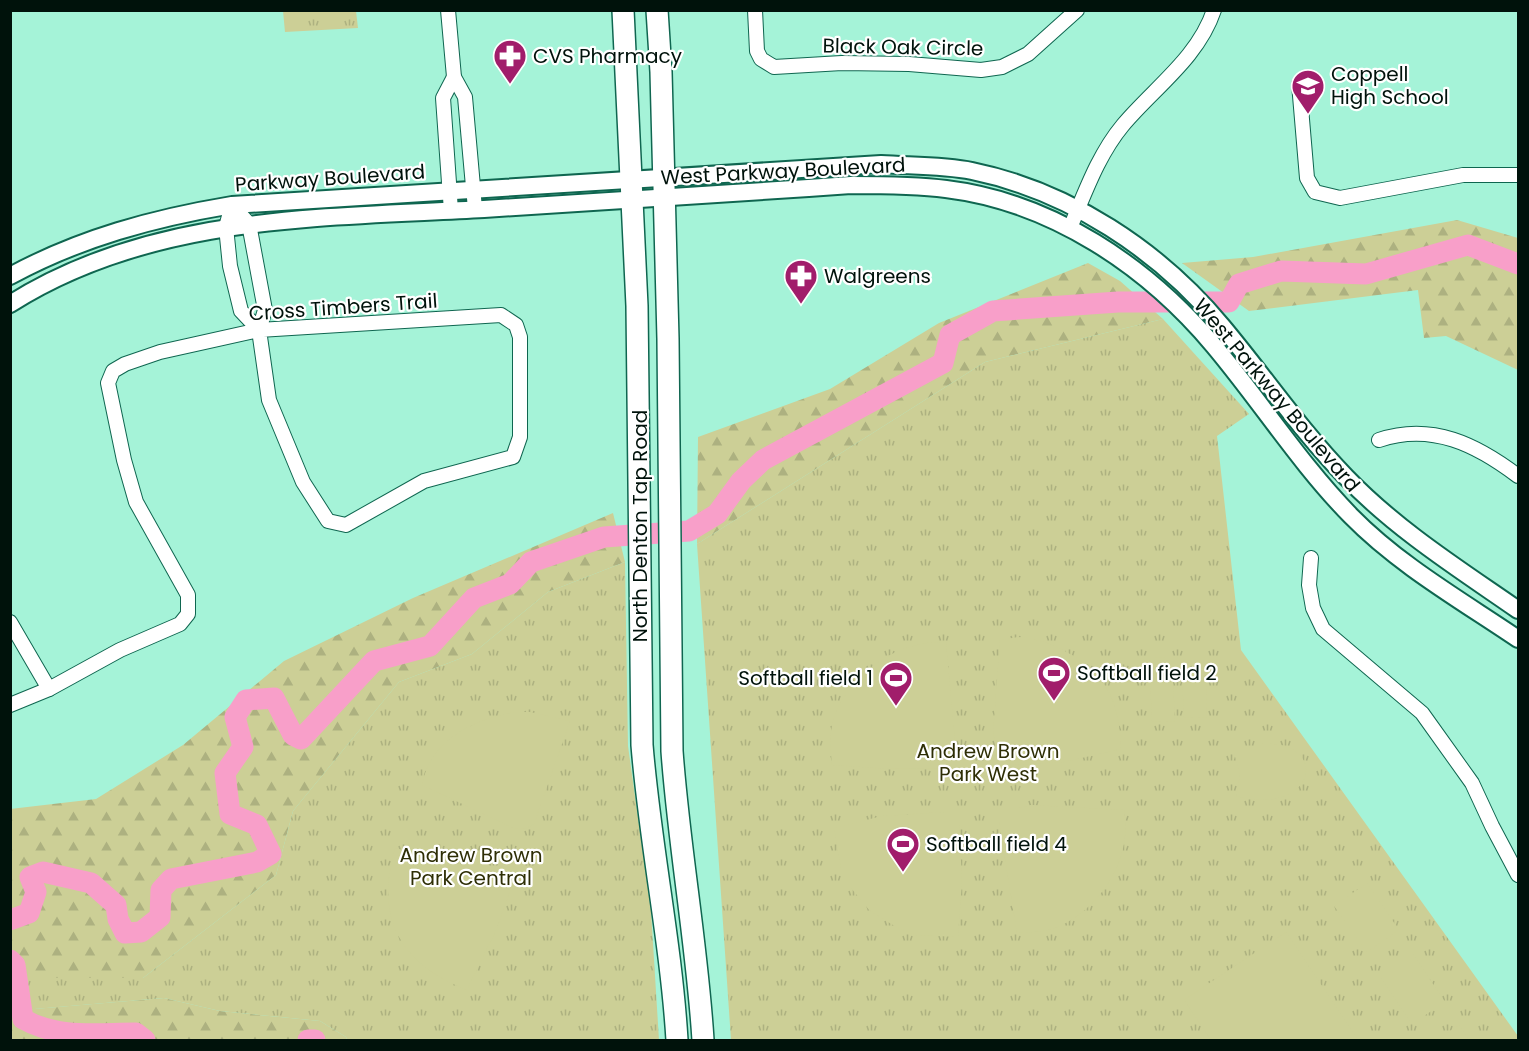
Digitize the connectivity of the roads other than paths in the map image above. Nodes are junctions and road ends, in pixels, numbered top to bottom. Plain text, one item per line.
1 (448, 10) edge
2 (623, 10) edge
3 (657, 10) edge
4 (755, 10) edge
5 (1077, 10) edge
6 (1214, 10) edge
7 (454, 77) junction
8 (1299, 84) dead end
9 (1518, 175) edge
10 (474, 189) junction
11 (664, 189) junction
12 (450, 190) junction
13 (634, 190) junction
14 (232, 205) junction
15 (475, 209) junction
16 (1078, 210) junction
17 (451, 211) junction
18 (249, 224) junction
19 (226, 227) junction
20 (1070, 228) junction
21 (10, 276) edge
22 (10, 304) edge
23 (259, 330) junction
24 (639, 417) junction
25 (670, 420) junction
26 (1379, 440) dead end
27 (1518, 477) edge
28 (1311, 558) dead end
29 (1518, 610) edge
30 (10, 622) edge
31 (1518, 639) edge
32 (49, 689) junction
33 (10, 705) edge
34 (677, 813) junction
35 (648, 816) junction
36 (1518, 875) edge
37 (677, 1041) edge
38 (703, 1041) edge

1 - 7 street
2 - 13 main road, North Denton Tap Road
3 - 11 main road, North Denton Tap Road
4 - 5 street, Black Oak Circle
6 - 16 street
7 - 10 street
7 - 12 street
8 - 9 street
10 - 12 street, Parkway Boulevard
10 - 13 street, Parkway Boulevard
10 - 15 street
11 - 13 street, West Parkway Boulevard
11 - 16 street, West Parkway Boulevard
11 - 20 street, West Parkway Boulevard
11 - 25 main road, North Denton Tap Road
12 - 14 street, Parkway Boulevard
12 - 17 street
13 - 15 street, Parkway Boulevard
13 - 24 main road, North Denton Tap Road
14 - 18 street
14 - 19 street
14 - 21 street, Parkway Boulevard
15 - 17 street, Parkway Boulevard
16 - 20 street
16 - 29 street, West Parkway Boulevard
17 - 18 street, Parkway Boulevard
18 - 19 street, Parkway Boulevard
18 - 23 street
19 - 22 street, Parkway Boulevard
19 - 23 street
20 - 31 street, West Parkway Boulevard
23 - 23 street, Cross Timbers Trail
23 - 32 street, Cross Timbers Trail
24 - 25 main road
24 - 35 main road, North Denton Tap Road
25 - 34 main road, North Denton Tap Road
26 - 27 street
28 - 36 street
30 - 32 street
32 - 33 street
34 - 35 main road
34 - 38 main road, North Denton Tap Road
35 - 37 main road, North Denton Tap Road

